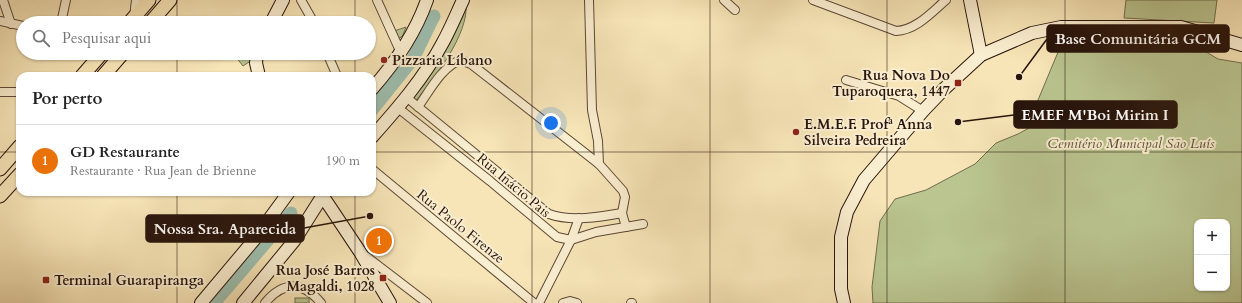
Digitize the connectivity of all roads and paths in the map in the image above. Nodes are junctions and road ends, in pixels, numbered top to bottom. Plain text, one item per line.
1 (3, 0) edge
2 (66, 0) edge
3 (136, 0) edge
4 (149, 0) edge
5 (160, 0) edge
6 (170, 0) edge
7 (283, 0) edge
8 (300, 0) edge
9 (377, 0) edge
10 (427, 0) edge
11 (463, 0) edge
12 (589, 0) edge
13 (724, 0) edge
14 (946, 0) edge
15 (970, 0) edge
16 (815, 1) edge
17 (735, 10) dead end
18 (63, 16) edge
19 (132, 16) edge
20 (135, 16) edge
21 (153, 16) edge
22 (156, 16) edge
23 (275, 16) edge
24 (310, 16) edge
25 (0, 21) edge
26 (11, 24) junction
27 (16, 25) edge
28 (1242, 45) edge
29 (401, 53) junction
30 (982, 56) junction
31 (96, 60) edge
32 (117, 60) edge
33 (256, 60) edge
34 (330, 60) edge
35 (85, 72) edge
36 (106, 72) edge
37 (258, 72) edge
38 (334, 72) edge
39 (846, 80) dead end
40 (376, 84) edge
41 (0, 92) edge
42 (16, 92) edge
43 (406, 97) junction
44 (418, 107) junction
45 (398, 108) junction
46 (922, 111) junction
47 (376, 133) edge
48 (16, 151) edge
49 (600, 164) junction
50 (0, 169) edge
51 (376, 173) edge
52 (16, 178) edge
53 (0, 196) edge
54 (286, 196) edge
55 (321, 196) edge
56 (325, 196) edge
57 (622, 213) junction
58 (579, 218) junction
59 (643, 224) dead end
60 (626, 227) junction
61 (571, 240) junction
62 (360, 252) junction
63 (374, 275) junction
64 (393, 276) junction
65 (201, 303) edge
66 (243, 303) edge
67 (265, 303) edge
68 (321, 303) edge
69 (390, 303) edge
70 (427, 303) edge
71 (534, 303) edge
72 (538, 303) edge
73 (563, 303) edge
74 (577, 303) edge
75 (844, 303) edge

1 - 26 street
2 - 18 street
3 - 19 street
4 - 20 main road
5 - 21 main road
6 - 22 main road
7 - 23 main road
8 - 24 street
9 - 29 street
10 - 29 main road
11 - 43 main road
12 - 49 street
13 - 17 street
14 - 16 street
15 - 30 main road
25 - 26 street
26 - 27 street
28 - 30 main road
29 - 40 main road
30 - 46 main road
31 - 35 main road
32 - 36 main road
33 - 37 main road
34 - 38 street
39 - 46 street
41 - 42 street
43 - 44 street, Rua Inácio Pais
43 - 45 main road
44 - 49 street
44 - 58 street, Rua Inácio Pais
45 - 47 main road
45 - 61 street, Rua Inácio Pais
46 - 75 main road
48 - 50 main road
49 - 57 street
51 - 71 street, Rua Paolo Firenze
52 - 53 main road
54 - 65 main road
55 - 66 main road
56 - 62 main road
57 - 58 street, Rua Inácio Pais
57 - 60 street
58 - 61 street
59 - 60 street
60 - 61 street
61 - 72 street
62 - 63 main road
62 - 64 street
63 - 64 street
63 - 69 main road
64 - 70 street
67 - 68 street
73 - 74 street

